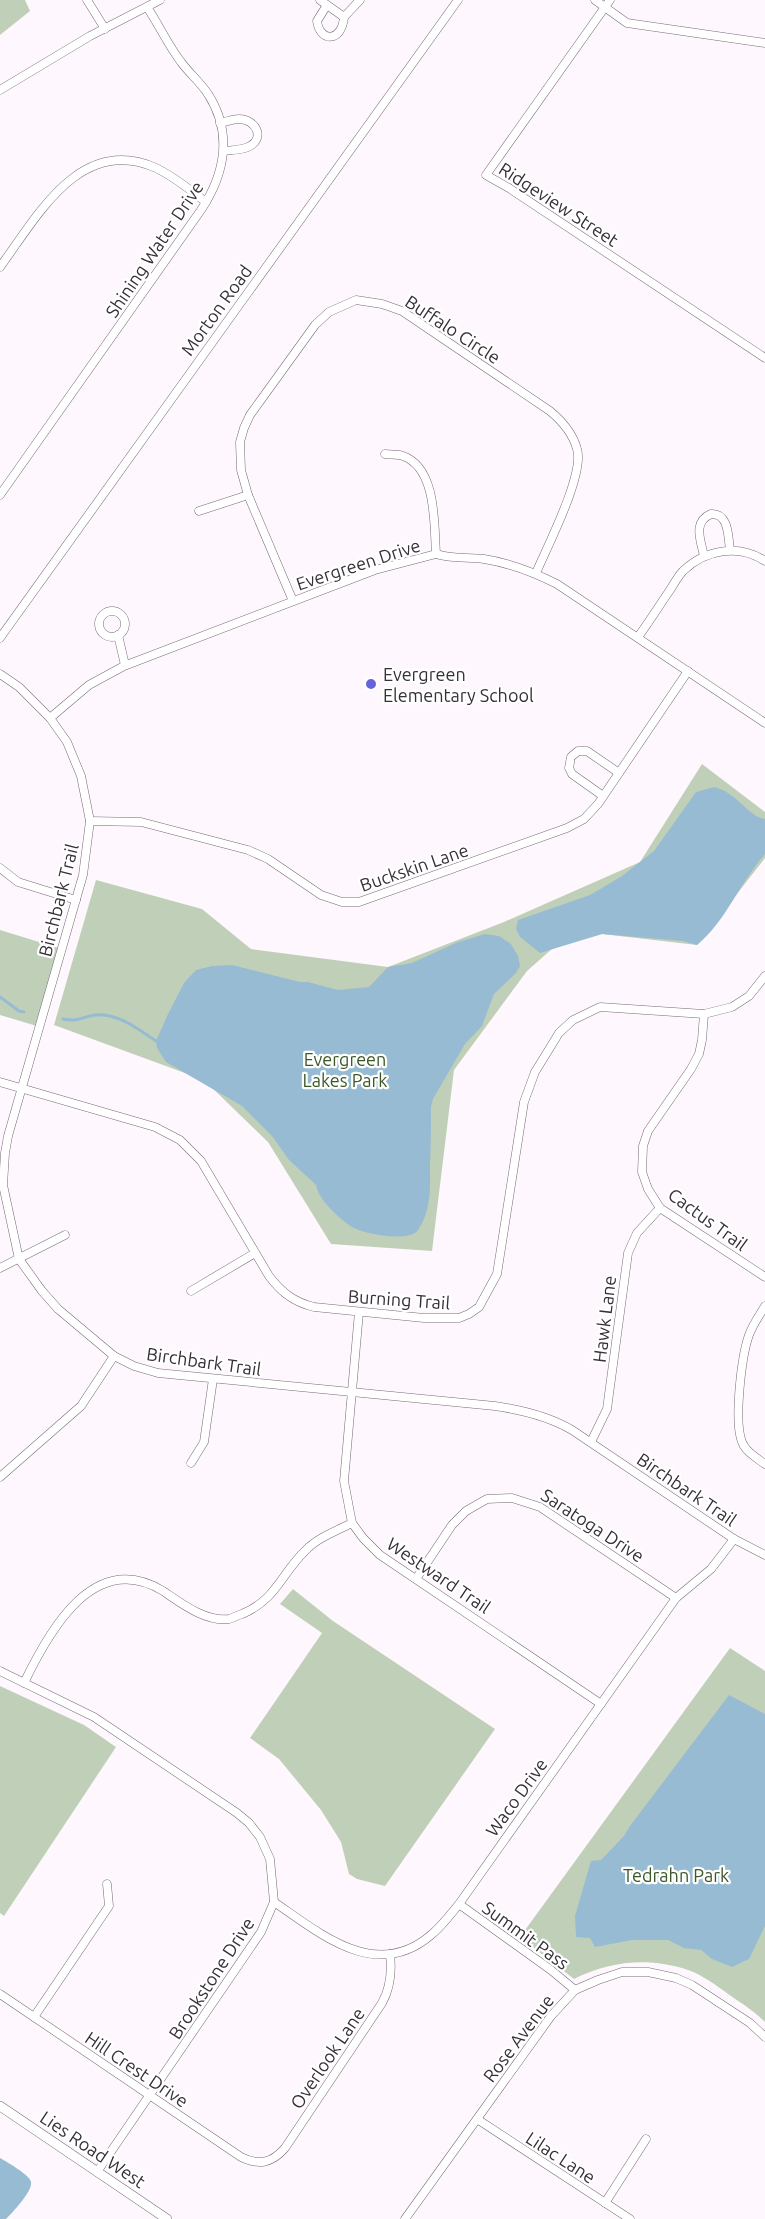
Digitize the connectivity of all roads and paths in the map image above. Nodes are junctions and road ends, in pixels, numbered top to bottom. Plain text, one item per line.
1 (87, 0) edge
2 (160, 0) edge
3 (320, 0) edge
4 (360, 0) edge
5 (458, 0) edge
6 (595, 0) edge
7 (607, 4) edge
8 (327, 5) junction
9 (147, 7) junction
10 (344, 17) junction
11 (105, 29) junction
12 (765, 43) edge
13 (0, 90) edge
14 (220, 123) junction
15 (224, 151) junction
16 (206, 202) junction
17 (0, 267) edge
18 (765, 358) edge
19 (385, 454) dead end
20 (0, 495) edge
21 (248, 495) junction
22 (199, 511) dead end
23 (730, 550) junction
24 (436, 554) junction
25 (704, 556) junction
26 (765, 561) edge
27 (536, 573) junction
28 (292, 601) junction
29 (118, 635) dead end
30 (638, 637) junction
31 (0, 638) edge
32 (125, 665) junction
33 (688, 671) junction
34 (0, 674) edge
35 (50, 717) junction
36 (765, 723) edge
37 (619, 773) junction
38 (603, 796) junction
39 (90, 821) junction
40 (0, 868) edge
41 (76, 900) junction
42 (765, 976) edge
43 (704, 1014) junction
44 (0, 1082) edge
45 (22, 1089) junction
46 (660, 1208) junction
47 (65, 1235) dead end
48 (255, 1253) junction
49 (19, 1259) junction
50 (0, 1268) edge
51 (765, 1277) edge
52 (191, 1291) dead end
53 (765, 1306) edge
54 (359, 1312) junction
55 (114, 1356) junction
56 (213, 1379) junction
57 (352, 1393) junction
58 (591, 1442) junction
59 (191, 1463) dead end
60 (765, 1464) edge
61 (0, 1477) edge
62 (352, 1523) junction
63 (734, 1539) junction
64 (765, 1555) edge
65 (416, 1579) junction
66 (676, 1598) junction
67 (0, 1671) edge
68 (24, 1683) junction
69 (602, 1704) junction
70 (107, 1884) dead end
71 (274, 1902) junction
72 (459, 1904) junction
73 (390, 1954) junction
74 (575, 1990) junction
75 (0, 1994) edge
76 (34, 2017) junction
77 (765, 2037) edge
78 (150, 2095) junction
79 (0, 2106) edge
80 (477, 2119) junction
81 (646, 2139) dead end
82 (261, 2163) joint
83 (96, 2172) junction
84 (604, 2203) junction
85 (167, 2219) edge
86 (405, 2219) edge
87 (630, 2219) edge

1 - 11 street
2 - 9 street
3 - 8 street
4 - 10 street
5 - 31 street, Morton Road
6 - 7 street
7 - 12 street
7 - 18 street, Ridgeview Street
8 - 10 street
8 - 10 street
9 - 11 street
9 - 14 street, Shining Water Drive
11 - 13 street
14 - 15 street, Shining Water Drive
14 - 15 street
15 - 16 street, Shining Water Drive
16 - 17 street
16 - 20 street, Shining Water Drive
19 - 24 street
21 - 22 street
21 - 27 street, Buffalo Circle
21 - 28 street, Buffalo Circle
23 - 25 street
23 - 25 street
23 - 26 street
24 - 27 street, Evergreen Drive
24 - 28 street, Evergreen Drive
25 - 30 street
27 - 30 street, Evergreen Drive
28 - 32 street, Evergreen Drive
29 - 32 street
30 - 33 street, Evergreen Drive
32 - 35 street, Evergreen Drive
33 - 36 street, Evergreen Drive
33 - 37 street, Buckskin Lane
34 - 35 street, Birchbark Trail
35 - 39 street, Birchbark Trail
37 - 38 street, Buckskin Lane
37 - 38 street
38 - 39 street, Buckskin Lane
39 - 41 street, Birchbark Trail
40 - 41 street
41 - 45 street, Birchbark Trail
42 - 43 street, Burning Trail
43 - 46 street, Cactus Trail
43 - 54 street, Burning Trail
44 - 45 street, Burning Trail
45 - 48 street, Burning Trail
45 - 49 street, Birchbark Trail
46 - 51 street, Cactus Trail
46 - 58 street, Hawk Lane
47 - 49 street
48 - 52 street
48 - 54 street, Burning Trail
49 - 50 street
49 - 55 street, Birchbark Trail
53 - 60 street
54 - 57 street, Westward Trail
55 - 56 street, Birchbark Trail
55 - 61 street
56 - 57 street, Birchbark Trail
56 - 59 street
57 - 58 street, Birchbark Trail
57 - 62 street, Westward Trail
58 - 63 street, Birchbark Trail
62 - 65 street, Westward Trail
62 - 68 street
63 - 64 street, Birchbark Trail
63 - 66 street, Waco Drive
65 - 66 street, Saratoga Drive
65 - 69 street, Westward Trail
66 - 69 street, Waco Drive
67 - 68 street, Brookstone Drive
68 - 71 street, Brookstone Drive
69 - 72 street, Waco Drive
70 - 76 street
71 - 73 street, Waco Drive
71 - 78 street, Brookstone Drive
72 - 73 street, Waco Drive
72 - 74 street, Summit Pass
73 - 82 street, Overlook Lane
74 - 77 street, Rose Avenue
74 - 80 street, Rose Avenue
75 - 76 street, Hill Crest Drive
76 - 78 street, Hill Crest Drive
78 - 82 street, Hill Crest Drive
78 - 83 street, Brookstone Drive
79 - 83 street, Lies Road West
80 - 84 street, Lilac Lane
80 - 86 street, Rose Avenue
81 - 84 street
83 - 85 street, Lies Road West
84 - 87 street, Lilac Lane

